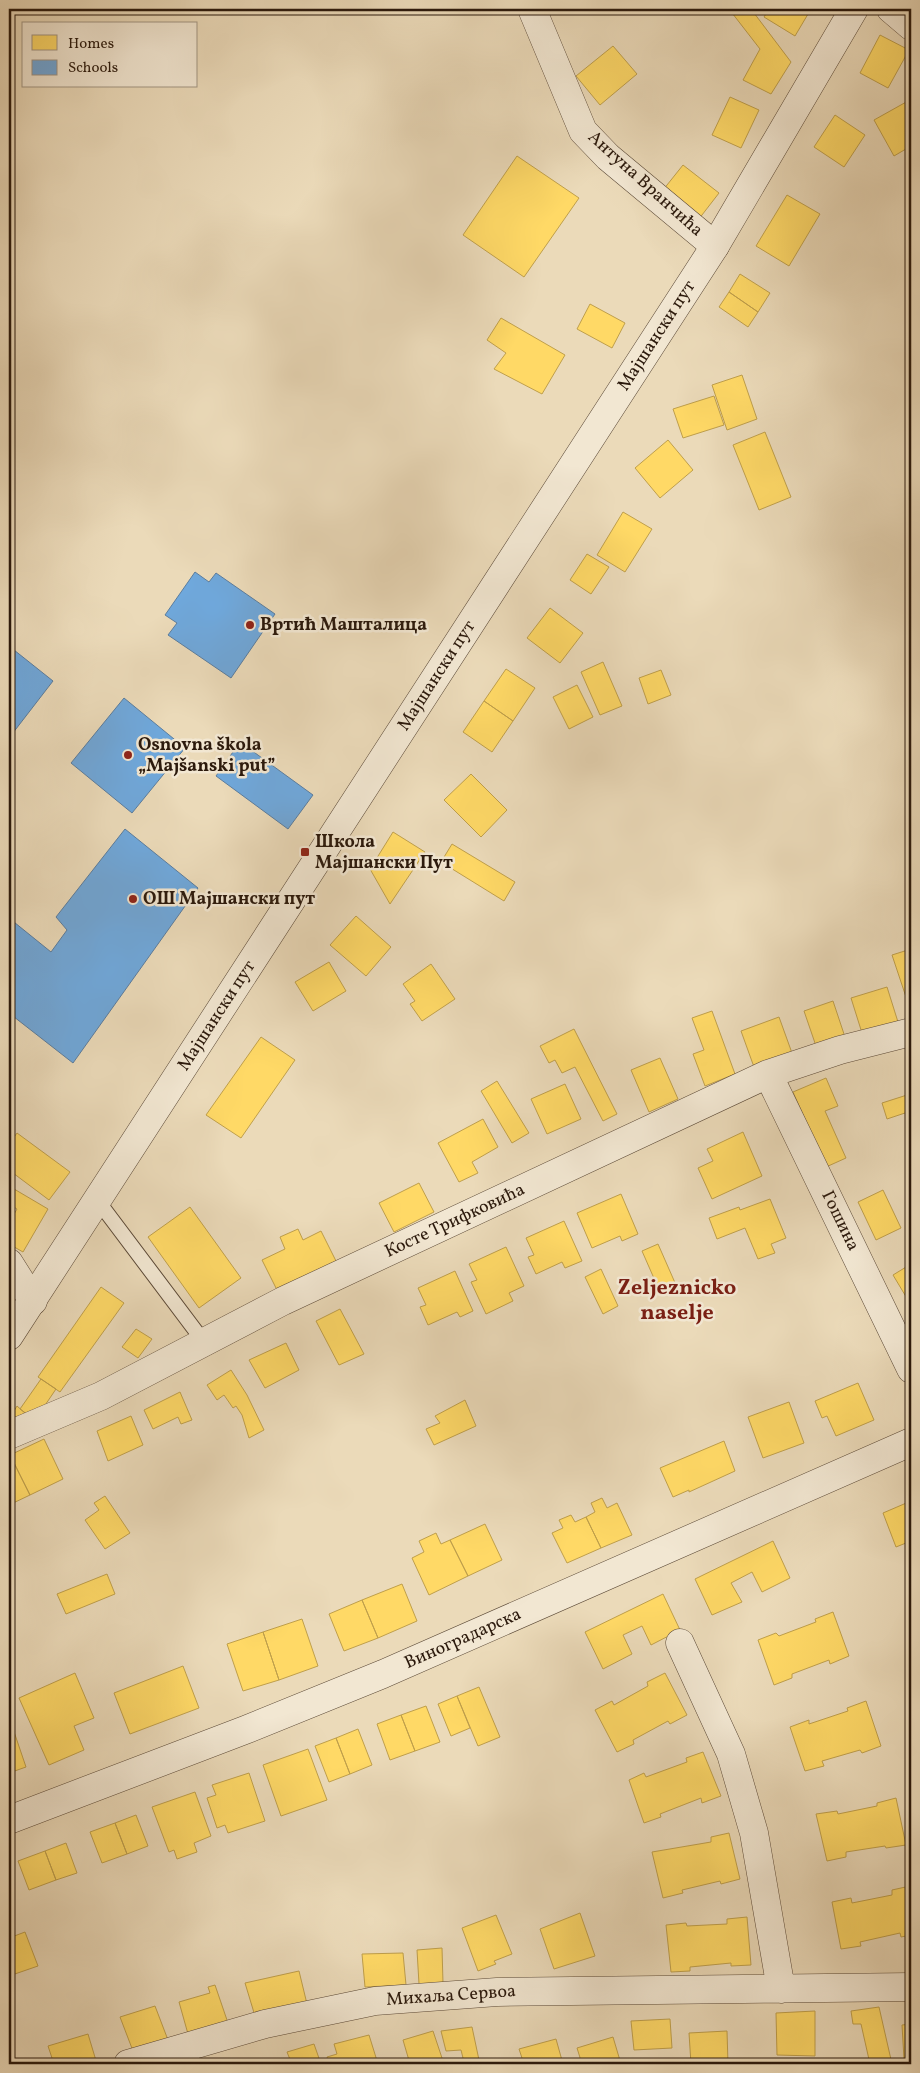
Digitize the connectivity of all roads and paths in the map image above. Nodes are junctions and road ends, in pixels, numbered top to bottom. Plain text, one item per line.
1 (532, 9) edge
2 (854, 9) edge
3 (891, 9) edge
4 (911, 26) edge
5 (715, 246) junction
6 (911, 1032) edge
7 (768, 1074) junction
8 (98, 1201) junction
9 (9, 1263) edge
10 (33, 1301) junction
11 (9, 1336) edge
12 (204, 1342) junction
13 (911, 1369) edge
14 (9, 1436) edge
15 (911, 1442) edge
16 (680, 1643) dead end
17 (9, 1820) edge
18 (911, 1987) edge
19 (781, 1989) junction
20 (128, 2064) edge

1 - 5 street, Антуна Вранчића
2 - 5 street, Мајшански пут
3 - 4 street
5 - 8 street, Мајшански пут
6 - 7 street, Косте Трифковића
7 - 12 street, Косте Трифковића
7 - 13 street, Гошина
8 - 10 street, Мајшански пут
8 - 12 lane
9 - 10 street
10 - 11 street, Мајшански пут
12 - 14 street, Косте Трифковића
15 - 17 street, Виноградарска
16 - 19 street
18 - 19 street, Михаља Сервоа
19 - 20 street, Михаља Сервоа

